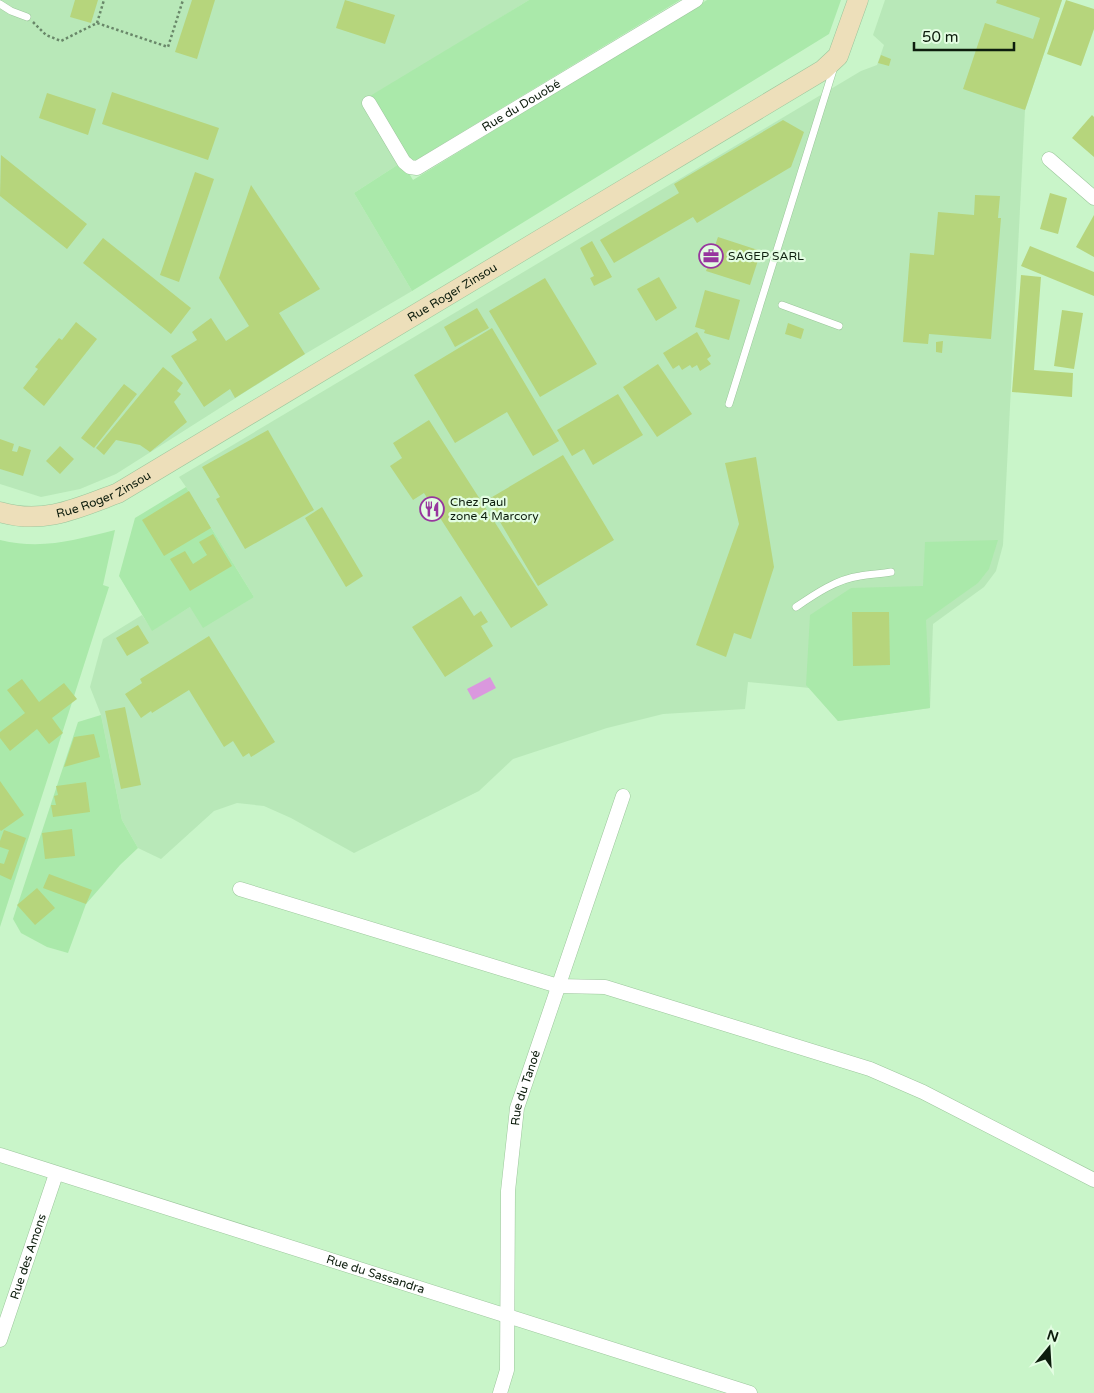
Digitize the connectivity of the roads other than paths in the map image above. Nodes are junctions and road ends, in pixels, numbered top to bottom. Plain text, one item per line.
1 (696, 0) edge
2 (858, 0) edge
3 (0, 4) edge
4 (27, 17) road end
5 (838, 56) junction
6 (369, 103) dead end
7 (1049, 159) dead end
8 (1094, 198) edge
9 (782, 305) dead end
10 (839, 326) dead end
11 (729, 404) dead end
12 (0, 512) edge
13 (892, 572) dead end
14 (796, 607) dead end
15 (623, 796) dead end
16 (240, 889) dead end
17 (558, 986) junction
18 (0, 1156) edge
19 (56, 1174) junction
20 (1094, 1180) edge
21 (508, 1316) junction
22 (0, 1340) edge
23 (500, 1393) edge
24 (750, 1393) edge

1 - 6 street, Rue du Douobé
2 - 5 street, Rue Roger Zinsou
3 - 4 lane
5 - 11 lane
5 - 12 street, Rue Roger Zinsou
7 - 8 street
9 - 10 lane
13 - 14 lane
15 - 17 street, Rue du Tanoé
16 - 17 street
17 - 20 street
17 - 21 street, Rue du Tanoé
18 - 19 street, Rue du Sassandra
19 - 21 street, Rue du Sassandra
19 - 22 street, Rue des Amons
21 - 23 street, Rue du Tanoé
21 - 24 street, Rue du Sassandra

